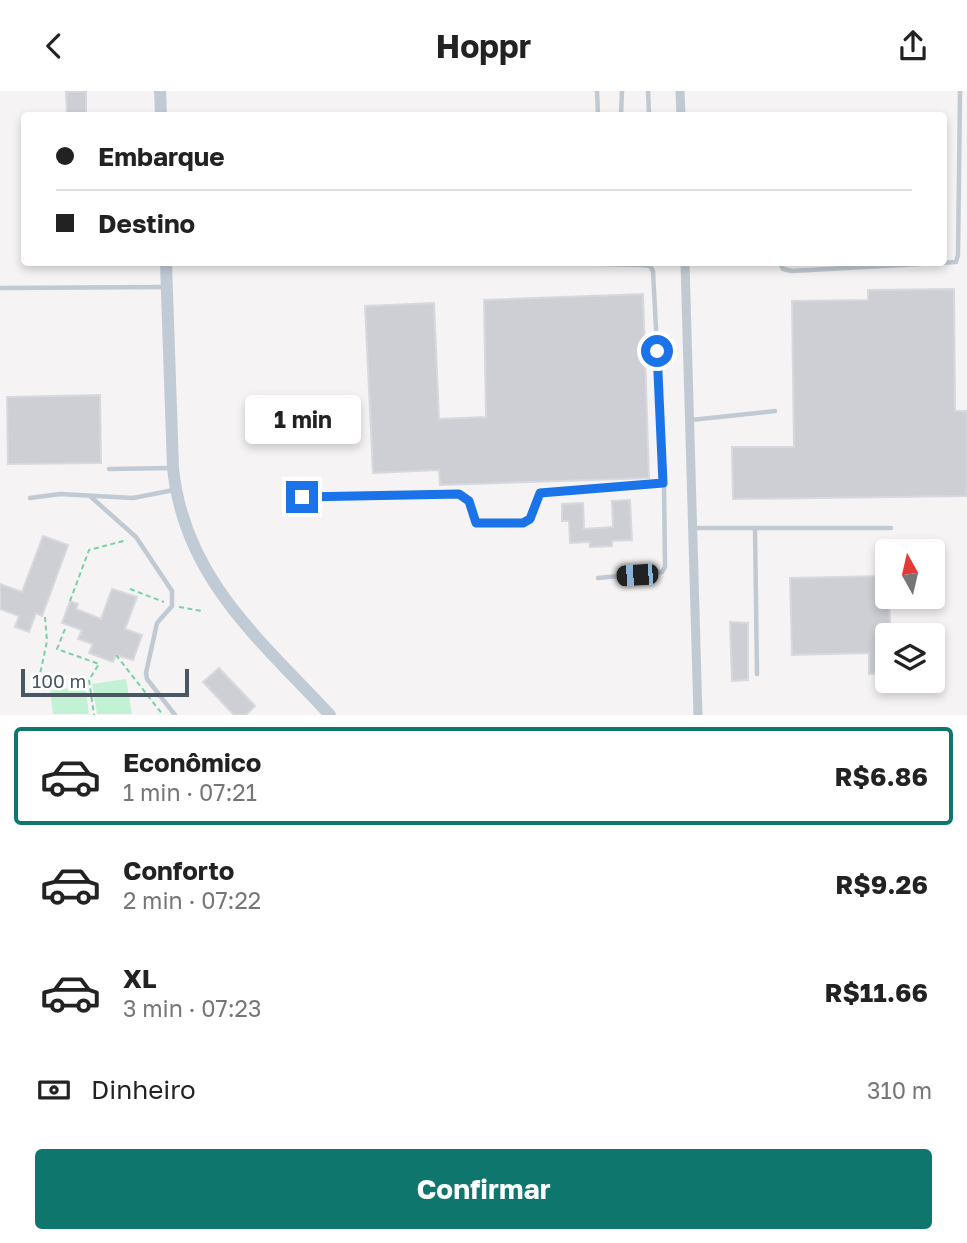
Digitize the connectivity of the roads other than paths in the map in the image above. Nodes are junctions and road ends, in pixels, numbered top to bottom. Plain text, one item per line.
1 (160, 91) edge
2 (597, 91) edge
3 (622, 91) edge
4 (649, 91) edge
5 (680, 91) edge
6 (960, 91) edge
7 (161, 112) edge
8 (598, 112) edge
9 (621, 112) edge
10 (649, 112) edge
11 (681, 112) edge
12 (947, 262) edge
13 (166, 266) edge
14 (650, 266) edge
15 (685, 266) edge
16 (782, 266) edge
17 (883, 266) edge
18 (167, 287) junction
19 (0, 288) edge
20 (775, 411) dead end
21 (690, 420) junction
22 (173, 468) junction
23 (109, 469) dead end
24 (663, 483) junction
25 (175, 490) junction
26 (91, 496) junction
27 (302, 497) dead end
28 (30, 498) dead end
29 (693, 528) junction
30 (755, 528) junction
31 (891, 528) dead end
32 (598, 578) dead end
33 (757, 674) dead end
34 (175, 715) edge
35 (330, 715) edge
36 (698, 715) edge

1 - 7 main road
2 - 8 lane
3 - 9 lane
4 - 10 lane
5 - 11 street
6 - 12 lane
13 - 18 main road
14 - 24 lane
15 - 21 street
16 - 17 lane
18 - 19 lane
18 - 22 main road
20 - 21 lane
21 - 29 street
22 - 23 lane
22 - 25 main road
24 - 27 lane
24 - 32 lane
25 - 26 lane
25 - 35 main road
26 - 28 lane
26 - 34 lane
29 - 30 lane
29 - 36 street
30 - 31 lane
30 - 33 lane

